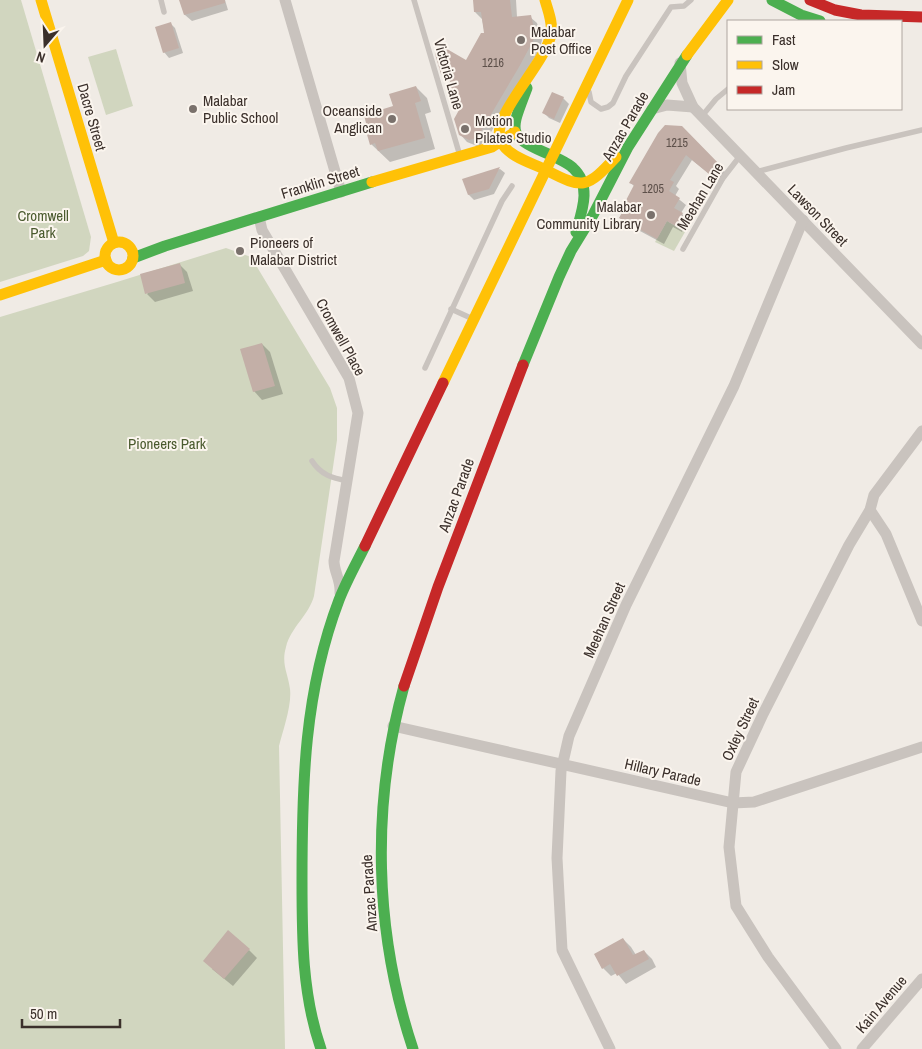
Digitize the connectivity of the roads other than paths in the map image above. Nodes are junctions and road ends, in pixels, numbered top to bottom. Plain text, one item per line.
1 (41, 0) edge
2 (160, 0) edge
3 (285, 0) edge
4 (414, 0) edge
5 (545, 0) edge
6 (691, 0) edge
7 (728, 0) edge
8 (772, 0) edge
9 (810, 0) edge
10 (632, 4) edge
11 (824, 4) edge
12 (164, 12) dead end
13 (922, 19) edge
14 (817, 20) edge
15 (902, 27) edge
16 (680, 63) junction
17 (532, 75) junction
18 (589, 81) junction
19 (727, 90) edge
20 (693, 107) junction
21 (652, 109) junction
22 (702, 116) junction
23 (922, 130) edge
24 (514, 132) junction
25 (635, 136) junction
26 (501, 142) junction
27 (460, 156) junction
28 (553, 156) junction
29 (740, 156) junction
30 (546, 170) junction
31 (756, 172) junction
32 (584, 184) junction
33 (512, 186) dead end
34 (341, 192) junction
35 (259, 217) junction
36 (802, 220) junction
37 (114, 243) junction
38 (683, 249) dead end
39 (569, 256) junction
40 (133, 258) junction
41 (106, 260) junction
42 (0, 295) edge
43 (451, 309) junction
44 (475, 320) junction
45 (922, 344) edge
46 (425, 368) dead end
47 (922, 431) edge
48 (312, 461) dead end
49 (348, 481) junction
50 (870, 510) junction
51 (339, 599) junction
52 (922, 622) edge
53 (393, 726) junction
54 (922, 747) edge
55 (562, 765) junction
56 (733, 802) junction
57 (922, 979) edge
58 (869, 1047) edge
59 (321, 1049) edge
60 (414, 1049) edge
61 (610, 1049) edge
62 (836, 1049) edge

1 - 37 main road, Dacre Street
2 - 12 lane
3 - 34 street
4 - 27 lane, Victoria Lane
5 - 17 main road
6 - 18 lane
7 - 16 main road, Anzac Parade
8 - 14 main road
9 - 11 main road
10 - 18 main road
11 - 13 main road
13 - 15 main road
16 - 20 street, Lawson Street
16 - 21 main road, Anzac Parade
17 - 24 main road
17 - 26 main road
18 - 28 main road
19 - 22 lane
20 - 21 street
20 - 22 street, Lawson Street
21 - 25 main road, Anzac Parade
22 - 29 street, Lawson Street
23 - 31 lane
24 - 26 main road, Franklin Street
24 - 28 main road
25 - 32 main road
25 - 39 main road, Anzac Parade
26 - 27 main road, Franklin Street
26 - 30 main road
27 - 34 main road, Franklin Street
28 - 30 main road
28 - 32 main road
29 - 31 street, Lawson Street
29 - 38 lane, Meehan Lane
30 - 32 main road
30 - 44 main road
31 - 36 street, Lawson Street
32 - 39 main road
33 - 43 lane
34 - 35 main road, Franklin Street
35 - 40 main road, Franklin Street
35 - 49 street, Cromwell Place
36 - 45 street, Lawson Street
36 - 55 street, Meehan Street
37 - 40 main road
37 - 41 main road
39 - 53 main road, Anzac Parade
40 - 41 main road
41 - 42 main road
43 - 44 lane
43 - 46 lane
44 - 51 main road
47 - 50 street, Oxley Street
48 - 49 lane
49 - 51 street, Cromwell Place
50 - 52 street
50 - 56 street, Oxley Street
51 - 59 main road
53 - 55 street, Hillary Parade
53 - 60 main road, Anzac Parade
54 - 56 street, Hillary Parade
55 - 56 street, Hillary Parade
55 - 61 street, Meehan Street
56 - 62 street, Oxley Street
57 - 58 street, Kain Avenue

